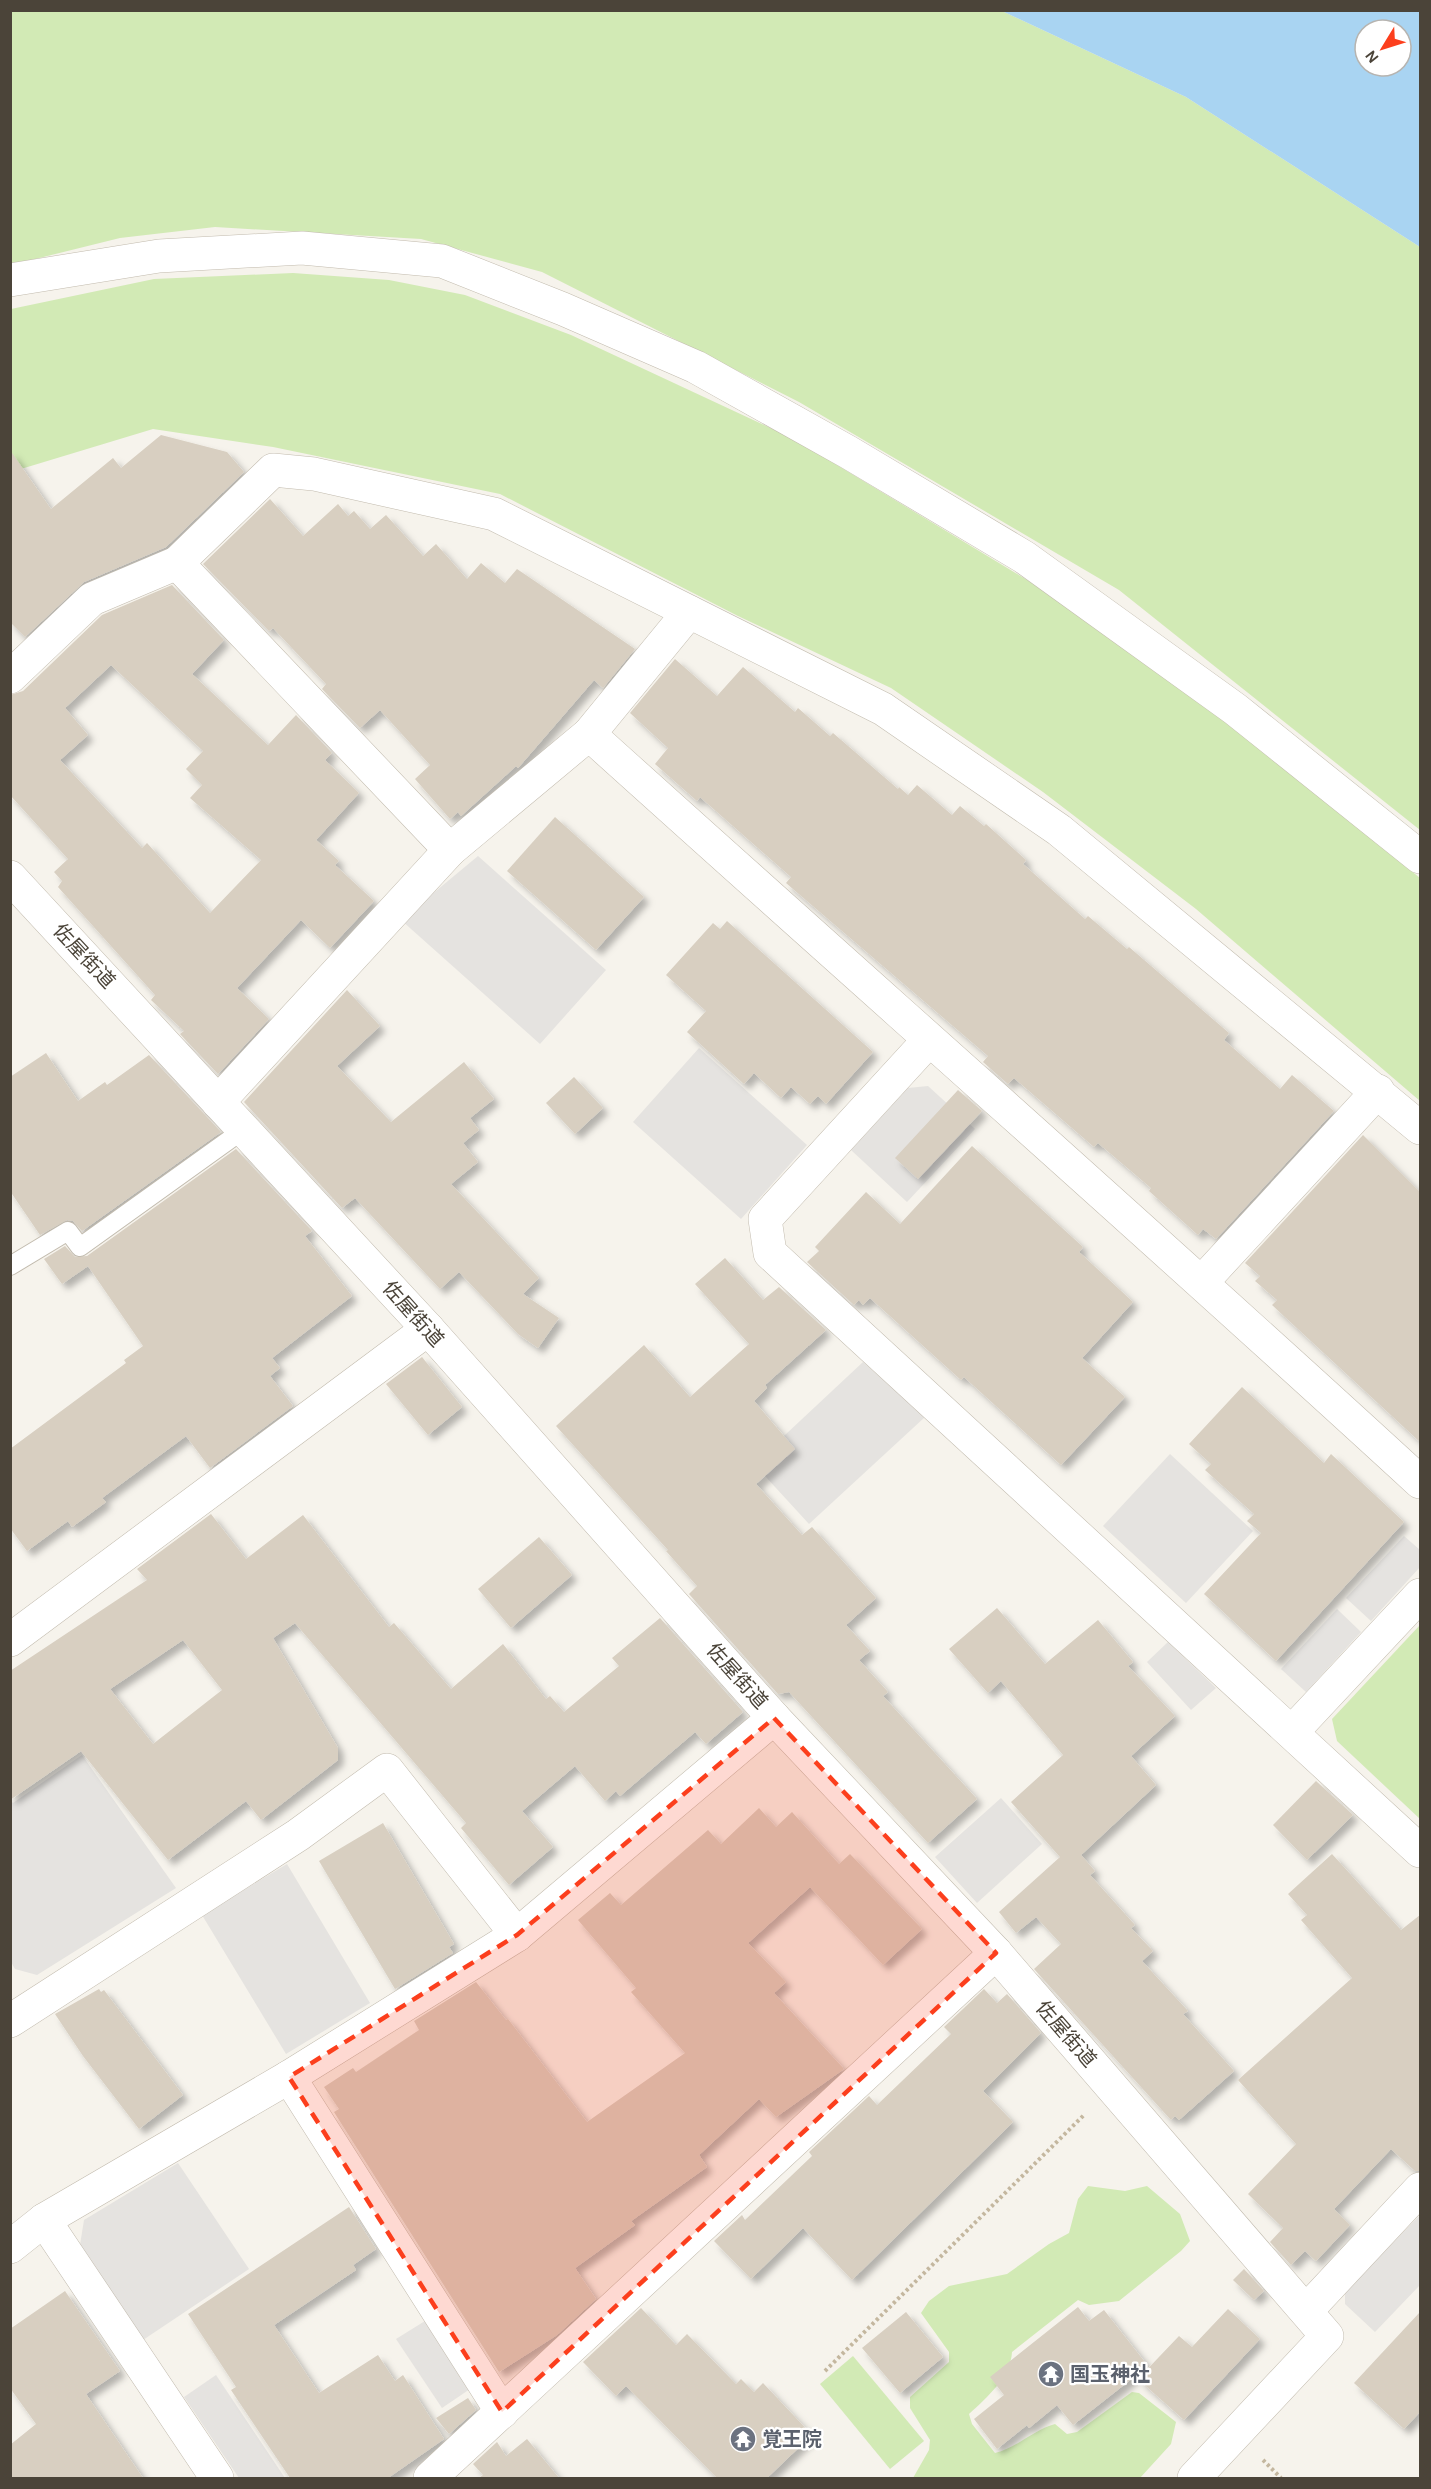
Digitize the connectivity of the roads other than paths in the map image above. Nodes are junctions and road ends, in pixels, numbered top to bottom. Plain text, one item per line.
1 (10, 280) edge
2 (177, 563) junction
3 (689, 612) junction
4 (10, 677) edge
5 (589, 734) junction
6 (450, 850) junction
7 (1420, 857) edge
8 (10, 877) edge
9 (928, 1040) junction
10 (1378, 1091) junction
11 (218, 1102) junction
12 (1420, 1128) edge
13 (243, 1130) junction
14 (10, 1266) edge
15 (1202, 1282) junction
16 (428, 1329) junction
17 (1420, 1482) edge
18 (1420, 1595) edge
19 (10, 1640) edge
20 (774, 1718) junction
21 (1292, 1732) junction
22 (1420, 1851) edge
23 (517, 1935) junction
24 (996, 1953) junction
25 (14, 2013) edge
26 (289, 2077) junction
27 (1420, 2190) edge
28 (44, 2220) junction
29 (10, 2247) edge
30 (1306, 2310) junction
31 (502, 2412) junction
32 (217, 2478) edge
33 (430, 2478) edge
34 (1194, 2478) edge

1 - 7 street
2 - 3 street
2 - 4 street
2 - 6 street
3 - 5 street
3 - 10 street
5 - 6 street
5 - 9 street
6 - 11 street
8 - 11 street, 佐屋街道
9 - 15 street
9 - 21 street
10 - 12 street
10 - 15 street
11 - 13 street, 佐屋街道
13 - 14 lane
13 - 16 street, 佐屋街道
15 - 17 street
16 - 19 street
16 - 20 street, 佐屋街道
18 - 21 street
20 - 23 street
20 - 24 street, 佐屋街道
21 - 22 street
23 - 25 street
23 - 26 street
24 - 30 street, 佐屋街道
24 - 31 street
26 - 28 street
26 - 31 street
27 - 30 street
28 - 29 street
28 - 32 street
30 - 34 street, 佐屋街道
31 - 33 street

